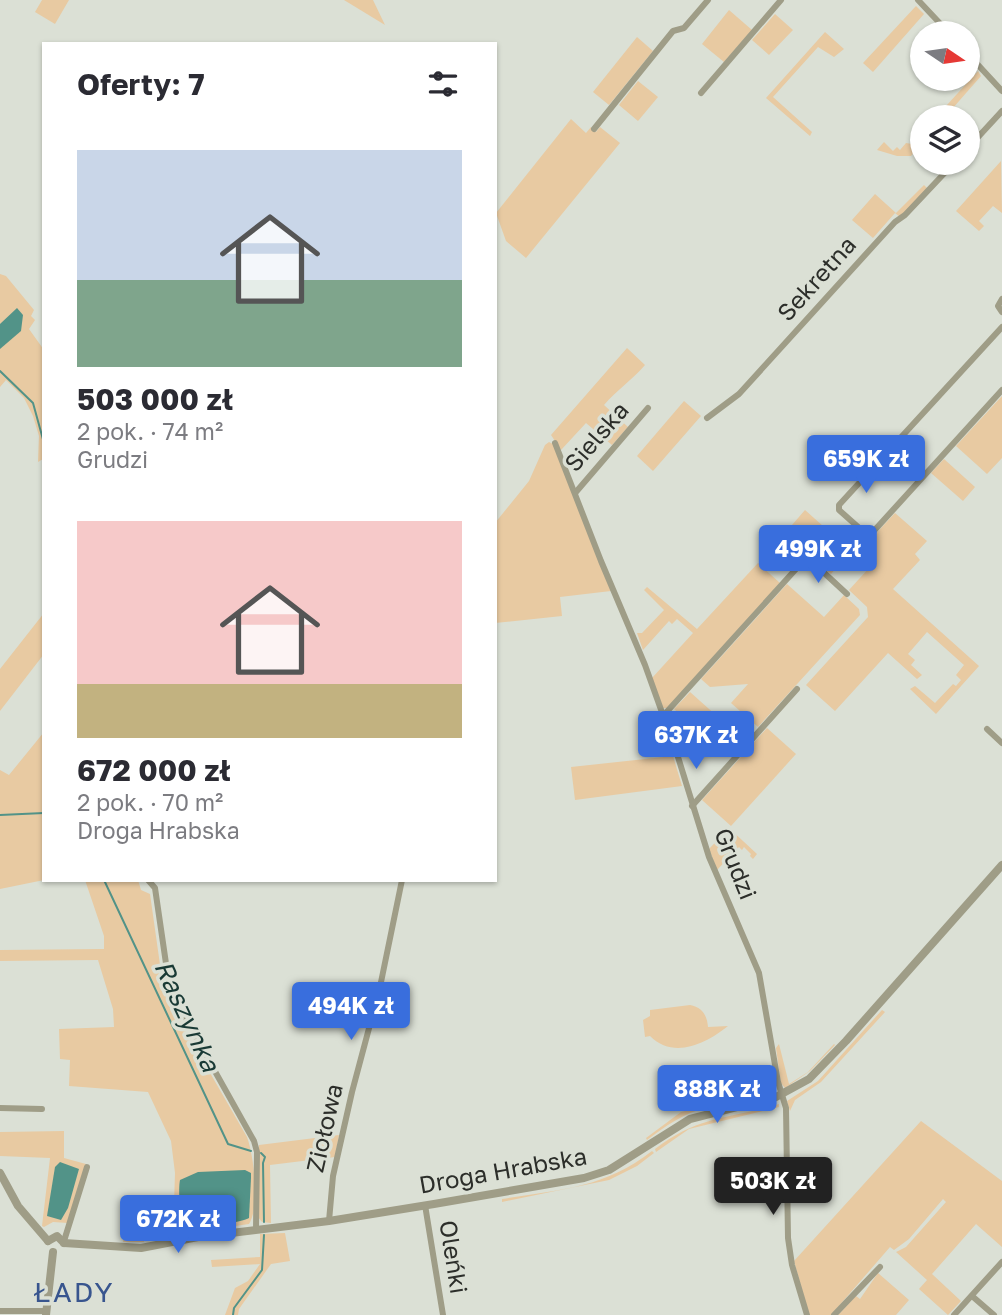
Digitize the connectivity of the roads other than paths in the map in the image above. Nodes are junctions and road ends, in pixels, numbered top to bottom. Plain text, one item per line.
1 (708, 0) edge
2 (781, 0) edge
3 (918, 0) edge
4 (938, 21) edge
5 (980, 67) edge
6 (1002, 91) edge
7 (701, 93) dead end
8 (1002, 111) edge
9 (594, 129) dead end
10 (980, 135) edge
11 (943, 175) edge
12 (1002, 299) edge
13 (1002, 312) edge
14 (1002, 327) edge
15 (1002, 390) edge
16 (648, 408) dead end
17 (707, 418) dead end
18 (555, 443) dead end
19 (576, 492) junction
20 (815, 548) dead end
21 (807, 557) junction
22 (847, 594) dead end
23 (797, 689) dead end
24 (663, 716) junction
25 (987, 729) dead end
26 (1002, 743) edge
27 (692, 806) junction
28 (1002, 865) edge
29 (150, 882) edge
30 (402, 882) edge
31 (782, 1095) junction
32 (0, 1108) edge
33 (42, 1109) dead end
34 (87, 1167) dead end
35 (0, 1173) edge
36 (5, 1192) edge
37 (425, 1205) junction
38 (329, 1221) junction
39 (256, 1229) junction
40 (48, 1241) junction
41 (64, 1242) junction
42 (53, 1252) junction
43 (1001, 1264) edge
44 (880, 1267) dead end
45 (972, 1296) junction
46 (0, 1311) edge
47 (46, 1313) edge
48 (443, 1315) edge
49 (807, 1315) edge
50 (834, 1315) edge
51 (954, 1315) edge
52 (994, 1315) edge

1 - 9 street
2 - 7 street
3 - 4 street
5 - 6 street
8 - 10 street
11 - 17 street, Sekretna
12 - 13 street
14 - 15 street
16 - 19 street, Sielska
18 - 19 street, Grudzi
19 - 24 street, Grudzi
20 - 21 street
21 - 22 street
21 - 24 street
23 - 27 street
24 - 27 street, Grudzi
25 - 26 street
27 - 31 street, Grudzi
28 - 31 street, Droga Hrabska
29 - 39 street
30 - 38 street, Ziołowa
31 - 37 street, Droga Hrabska
31 - 49 street, Grudzi
32 - 33 street
34 - 41 street
35 - 36 street
36 - 40 street
37 - 38 street, Droga Hrabska
37 - 48 street, Oleńki
38 - 39 street, Droga Hrabska
39 - 41 street, Droga Hrabska
40 - 41 street
40 - 42 street
41 - 42 street
42 - 47 street
43 - 45 street
44 - 50 street
45 - 51 street
45 - 52 street
46 - 47 street

